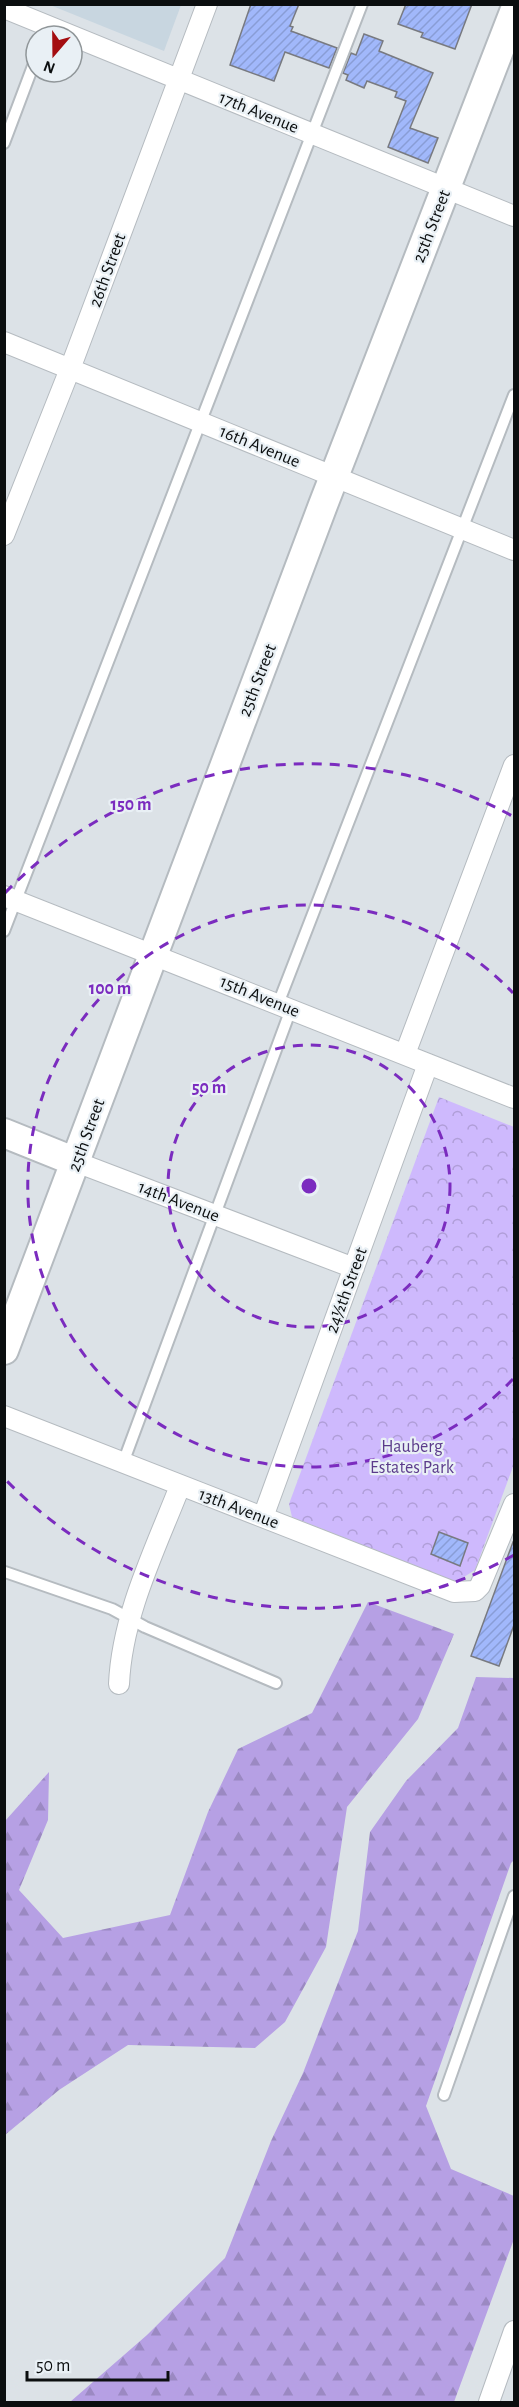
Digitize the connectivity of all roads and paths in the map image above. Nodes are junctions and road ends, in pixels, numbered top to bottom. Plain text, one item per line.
1 (207, 4) edge
2 (362, 4) edge
3 (4, 8) edge
4 (514, 12) edge
5 (33, 24) edge
6 (84, 45) edge
7 (177, 79) junction
8 (26, 84) edge
9 (311, 133) junction
10 (4, 143) edge
11 (446, 188) junction
12 (514, 216) edge
13 (4, 342) edge
14 (70, 369) junction
15 (514, 395) edge
16 (202, 422) junction
17 (335, 476) junction
18 (464, 528) junction
19 (4, 535) edge
20 (514, 550) edge
21 (514, 765) edge
22 (10, 898) edge
23 (4, 931) edge
24 (153, 954) junction
25 (284, 1006) junction
26 (405, 1054) junction
27 (428, 1064) junction
28 (514, 1098) edge
29 (4, 1133) edge
30 (76, 1162) junction
31 (216, 1214) junction
32 (354, 1268) junction
33 (4, 1350) edge
34 (4, 1416) edge
35 (123, 1464) junction
36 (180, 1486) junction
37 (514, 1504) edge
38 (263, 1517) junction
39 (5, 1572) edge
40 (129, 1618) junction
41 (276, 1683) dead end
42 (119, 1684) dead end
43 (514, 1896) edge
44 (444, 2095) dead end
45 (514, 2331) edge
46 (489, 2403) edge

1 - 7 street, 26th Street
2 - 9 lane
3 - 5 street, 17th Avenue
4 - 11 street, 25th Street
6 - 7 street, 17th Avenue
7 - 9 street, 17th Avenue
7 - 14 street, 26th Street
8 - 10 lane
9 - 11 street, 17th Avenue
9 - 16 lane
11 - 12 street, 17th Avenue
11 - 17 street, 25th Street
13 - 14 street, 16th Avenue
14 - 16 street, 16th Avenue
14 - 19 street, 26th Street
15 - 18 lane
16 - 17 street, 16th Avenue
16 - 22 lane
17 - 18 street, 16th Avenue
17 - 24 street, 25th Street
18 - 20 street, 16th Avenue
18 - 25 lane
21 - 26 street
22 - 23 lane
22 - 24 street, 15th Avenue
24 - 25 street, 15th Avenue
24 - 30 street, 25th Street
25 - 26 street, 15th Avenue
25 - 31 lane
26 - 27 street, 15th Avenue
27 - 28 street, 15th Avenue
27 - 32 street, 24½th Street
29 - 30 street, 14th Avenue
30 - 31 street, 14th Avenue
30 - 33 street, 25th Street
31 - 32 street, 14th Avenue
31 - 35 lane
32 - 38 street, 24½th Street
34 - 35 street, 13th Avenue
35 - 36 street, 13th Avenue
36 - 38 street, 13th Avenue
36 - 40 street
37 - 38 street, 13th Avenue
39 - 40 lane
40 - 41 lane
40 - 42 street
43 - 44 lane
45 - 46 street

